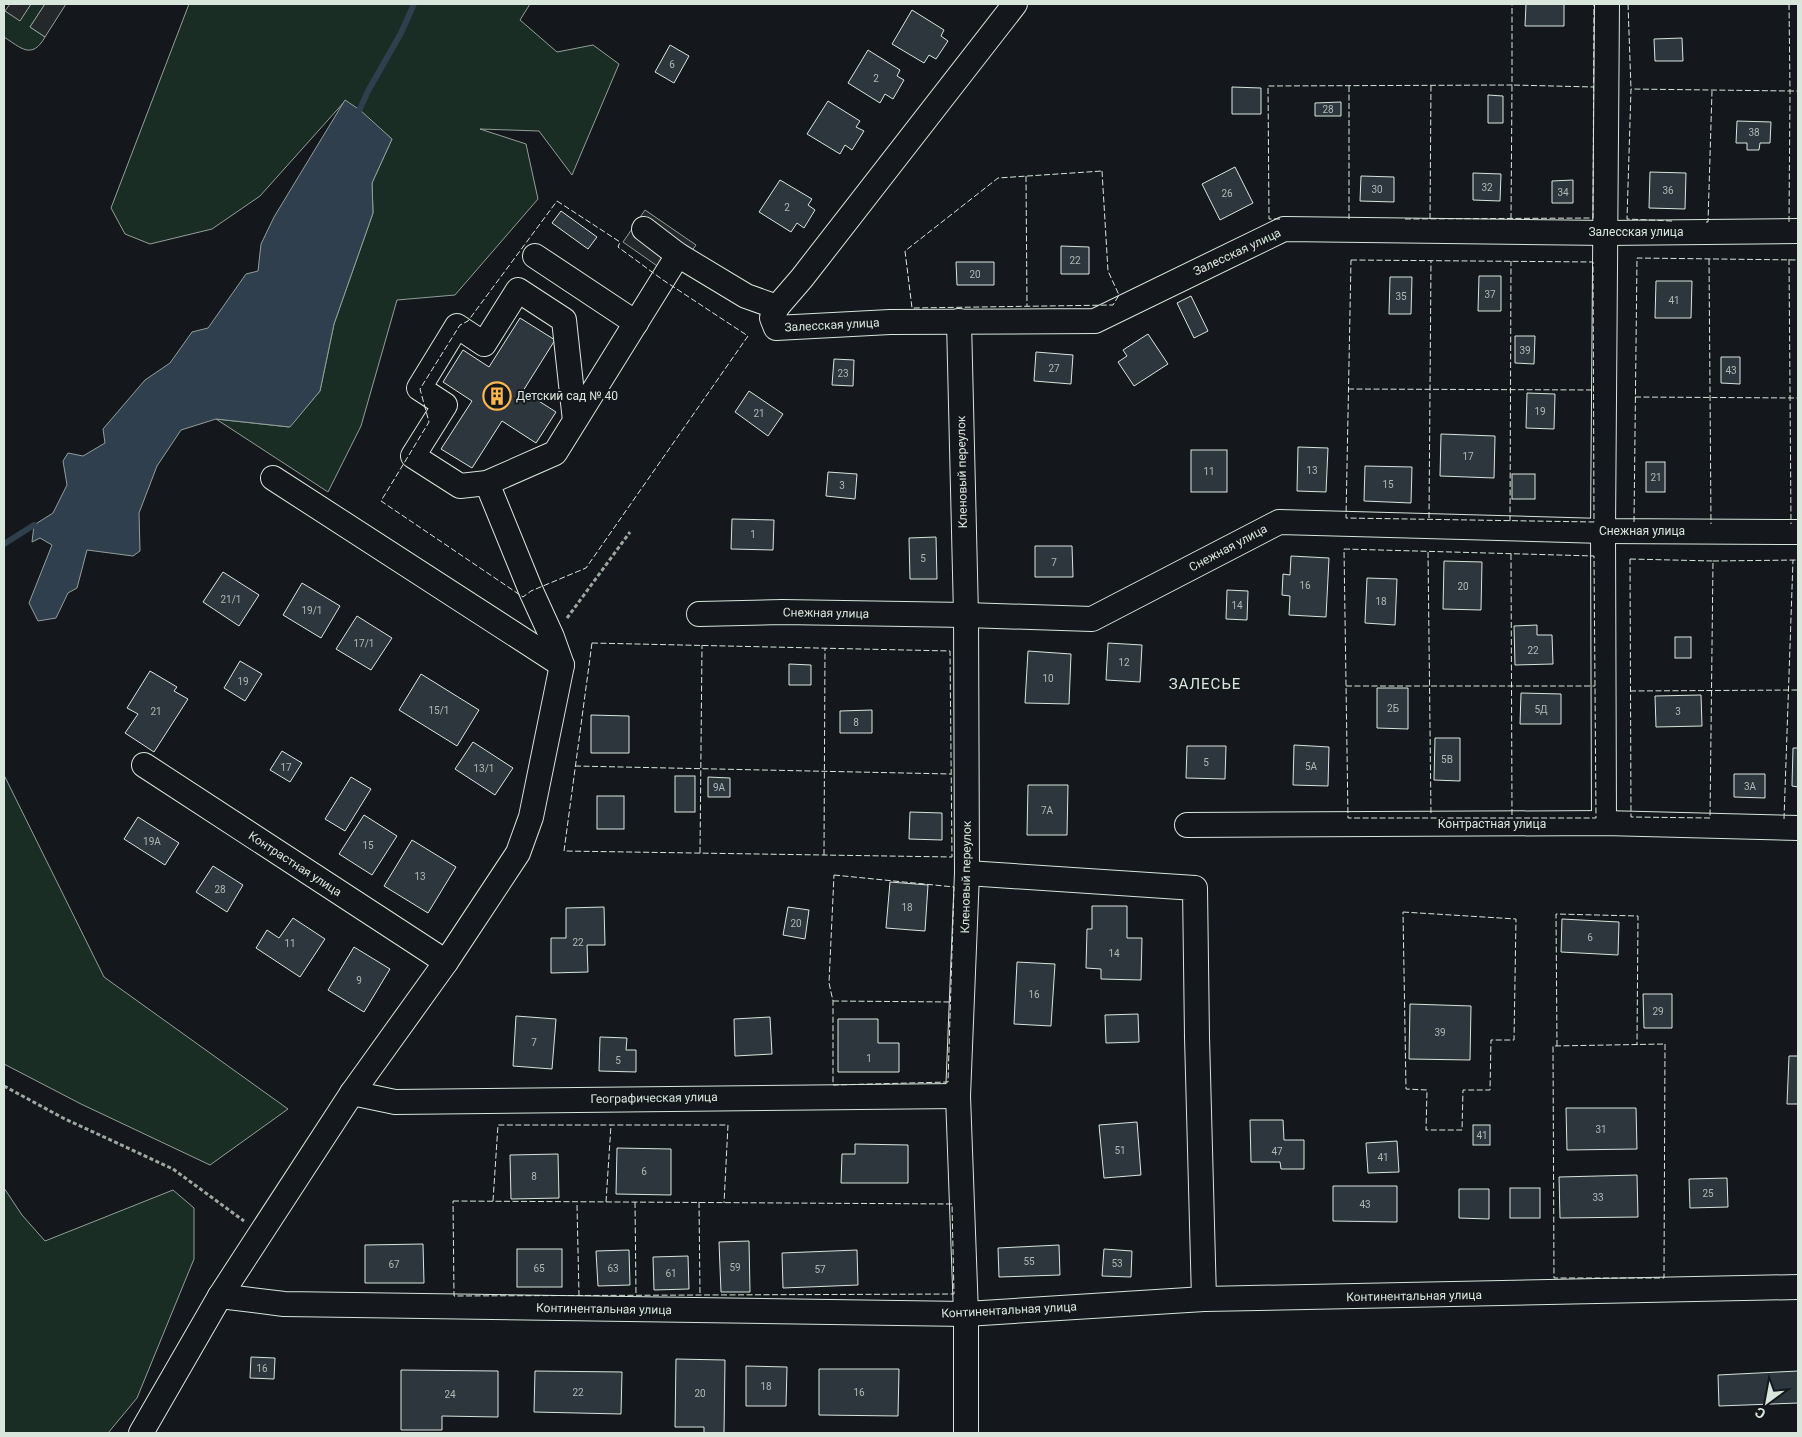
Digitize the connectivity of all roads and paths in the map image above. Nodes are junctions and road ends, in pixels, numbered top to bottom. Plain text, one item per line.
1 (1016, 4) edge
2 (1607, 4) edge
3 (644, 229) dead end
4 (1798, 231) edge
5 (1606, 233) junction
6 (678, 255) junction
7 (535, 256) dead end
8 (776, 318) junction
9 (959, 321) junction
10 (636, 323) junction
11 (575, 421) junction
12 (273, 478) dead end
13 (487, 483) junction
14 (1603, 531) junction
15 (630, 532) dead end
16 (1798, 532) edge
17 (699, 614) dead end
18 (966, 615) junction
19 (552, 638) junction
20 (562, 665) junction
21 (144, 765) dead end
22 (1604, 823) junction
23 (1187, 825) dead end
24 (1798, 828) edge
25 (967, 873) junction
26 (446, 962) junction
27 (4, 1086) edge
28 (352, 1093) junction
29 (958, 1096) junction
30 (261, 1233) junction
31 (1798, 1288) edge
32 (220, 1296) junction
33 (1204, 1299) junction
34 (966, 1314) junction
35 (141, 1433) edge
36 (966, 1433) edge

1 - 8 street
2 - 5 street
3 - 6 street
4 - 5 street, Залесская улица
5 - 9 street, Залесская улица
5 - 14 street
6 - 8 street
6 - 10 street
7 - 10 street
8 - 9 street, Залесская улица
9 - 18 street, Кленовый переулок
10 - 11 street
11 - 13 street
11 - 13 street
12 - 20 street
13 - 19 street
14 - 16 street, Снежная улица
14 - 18 street, Снежная улица
14 - 22 street
15 - 19 path
17 - 18 street, Снежная улица
18 - 25 street, Кленовый переулок
19 - 20 street
20 - 26 street
21 - 26 street, Контрастная улица
22 - 23 street, Контрастная улица
22 - 24 street, Контрастная улица
25 - 29 street, Кленовый переулок
25 - 33 street
26 - 28 street
27 - 30 path
28 - 29 street, Географическая улица
28 - 30 street
29 - 34 street, Кленовый переулок
30 - 32 street
31 - 33 street, Континентальная улица
32 - 34 street, Континентальная улица
32 - 35 street
33 - 34 street, Континентальная улица
34 - 36 street, Кленовый переулок

